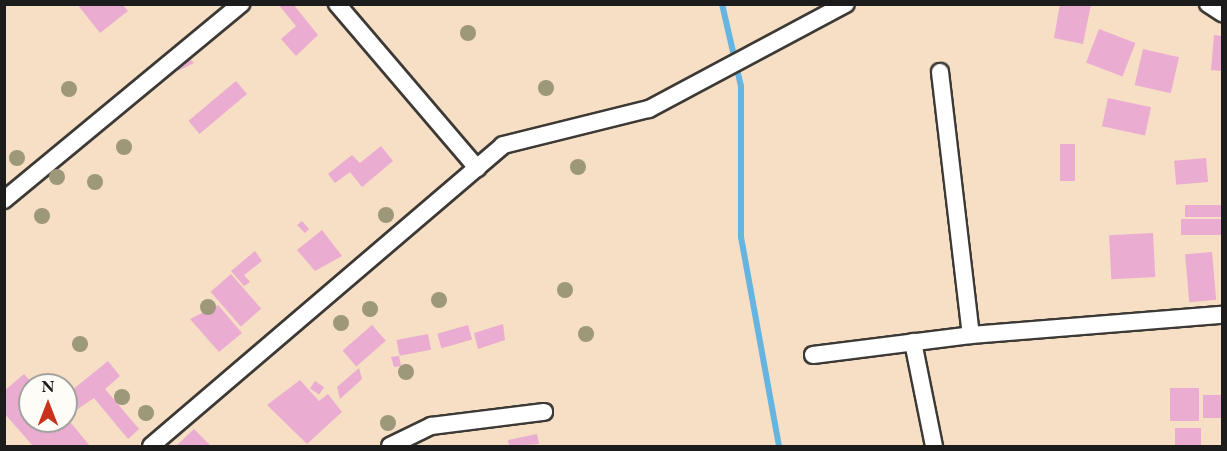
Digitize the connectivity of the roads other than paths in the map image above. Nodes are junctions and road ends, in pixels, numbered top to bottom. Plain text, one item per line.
1 (242, 4) edge
2 (337, 4) edge
3 (846, 4) edge
4 (1208, 4) edge
5 (1222, 13) edge
6 (940, 72) dead end
7 (477, 168) junction
8 (4, 200) edge
9 (1222, 315) edge
10 (970, 335) junction
11 (913, 342) junction
12 (813, 355) dead end
13 (544, 412) dead end
14 (151, 447) edge
15 (390, 447) edge
16 (934, 447) edge

1 - 8 street
2 - 7 street
3 - 7 street
4 - 5 street
6 - 10 street
7 - 14 street
9 - 10 street
10 - 11 street
11 - 12 street
11 - 16 street
13 - 15 street

